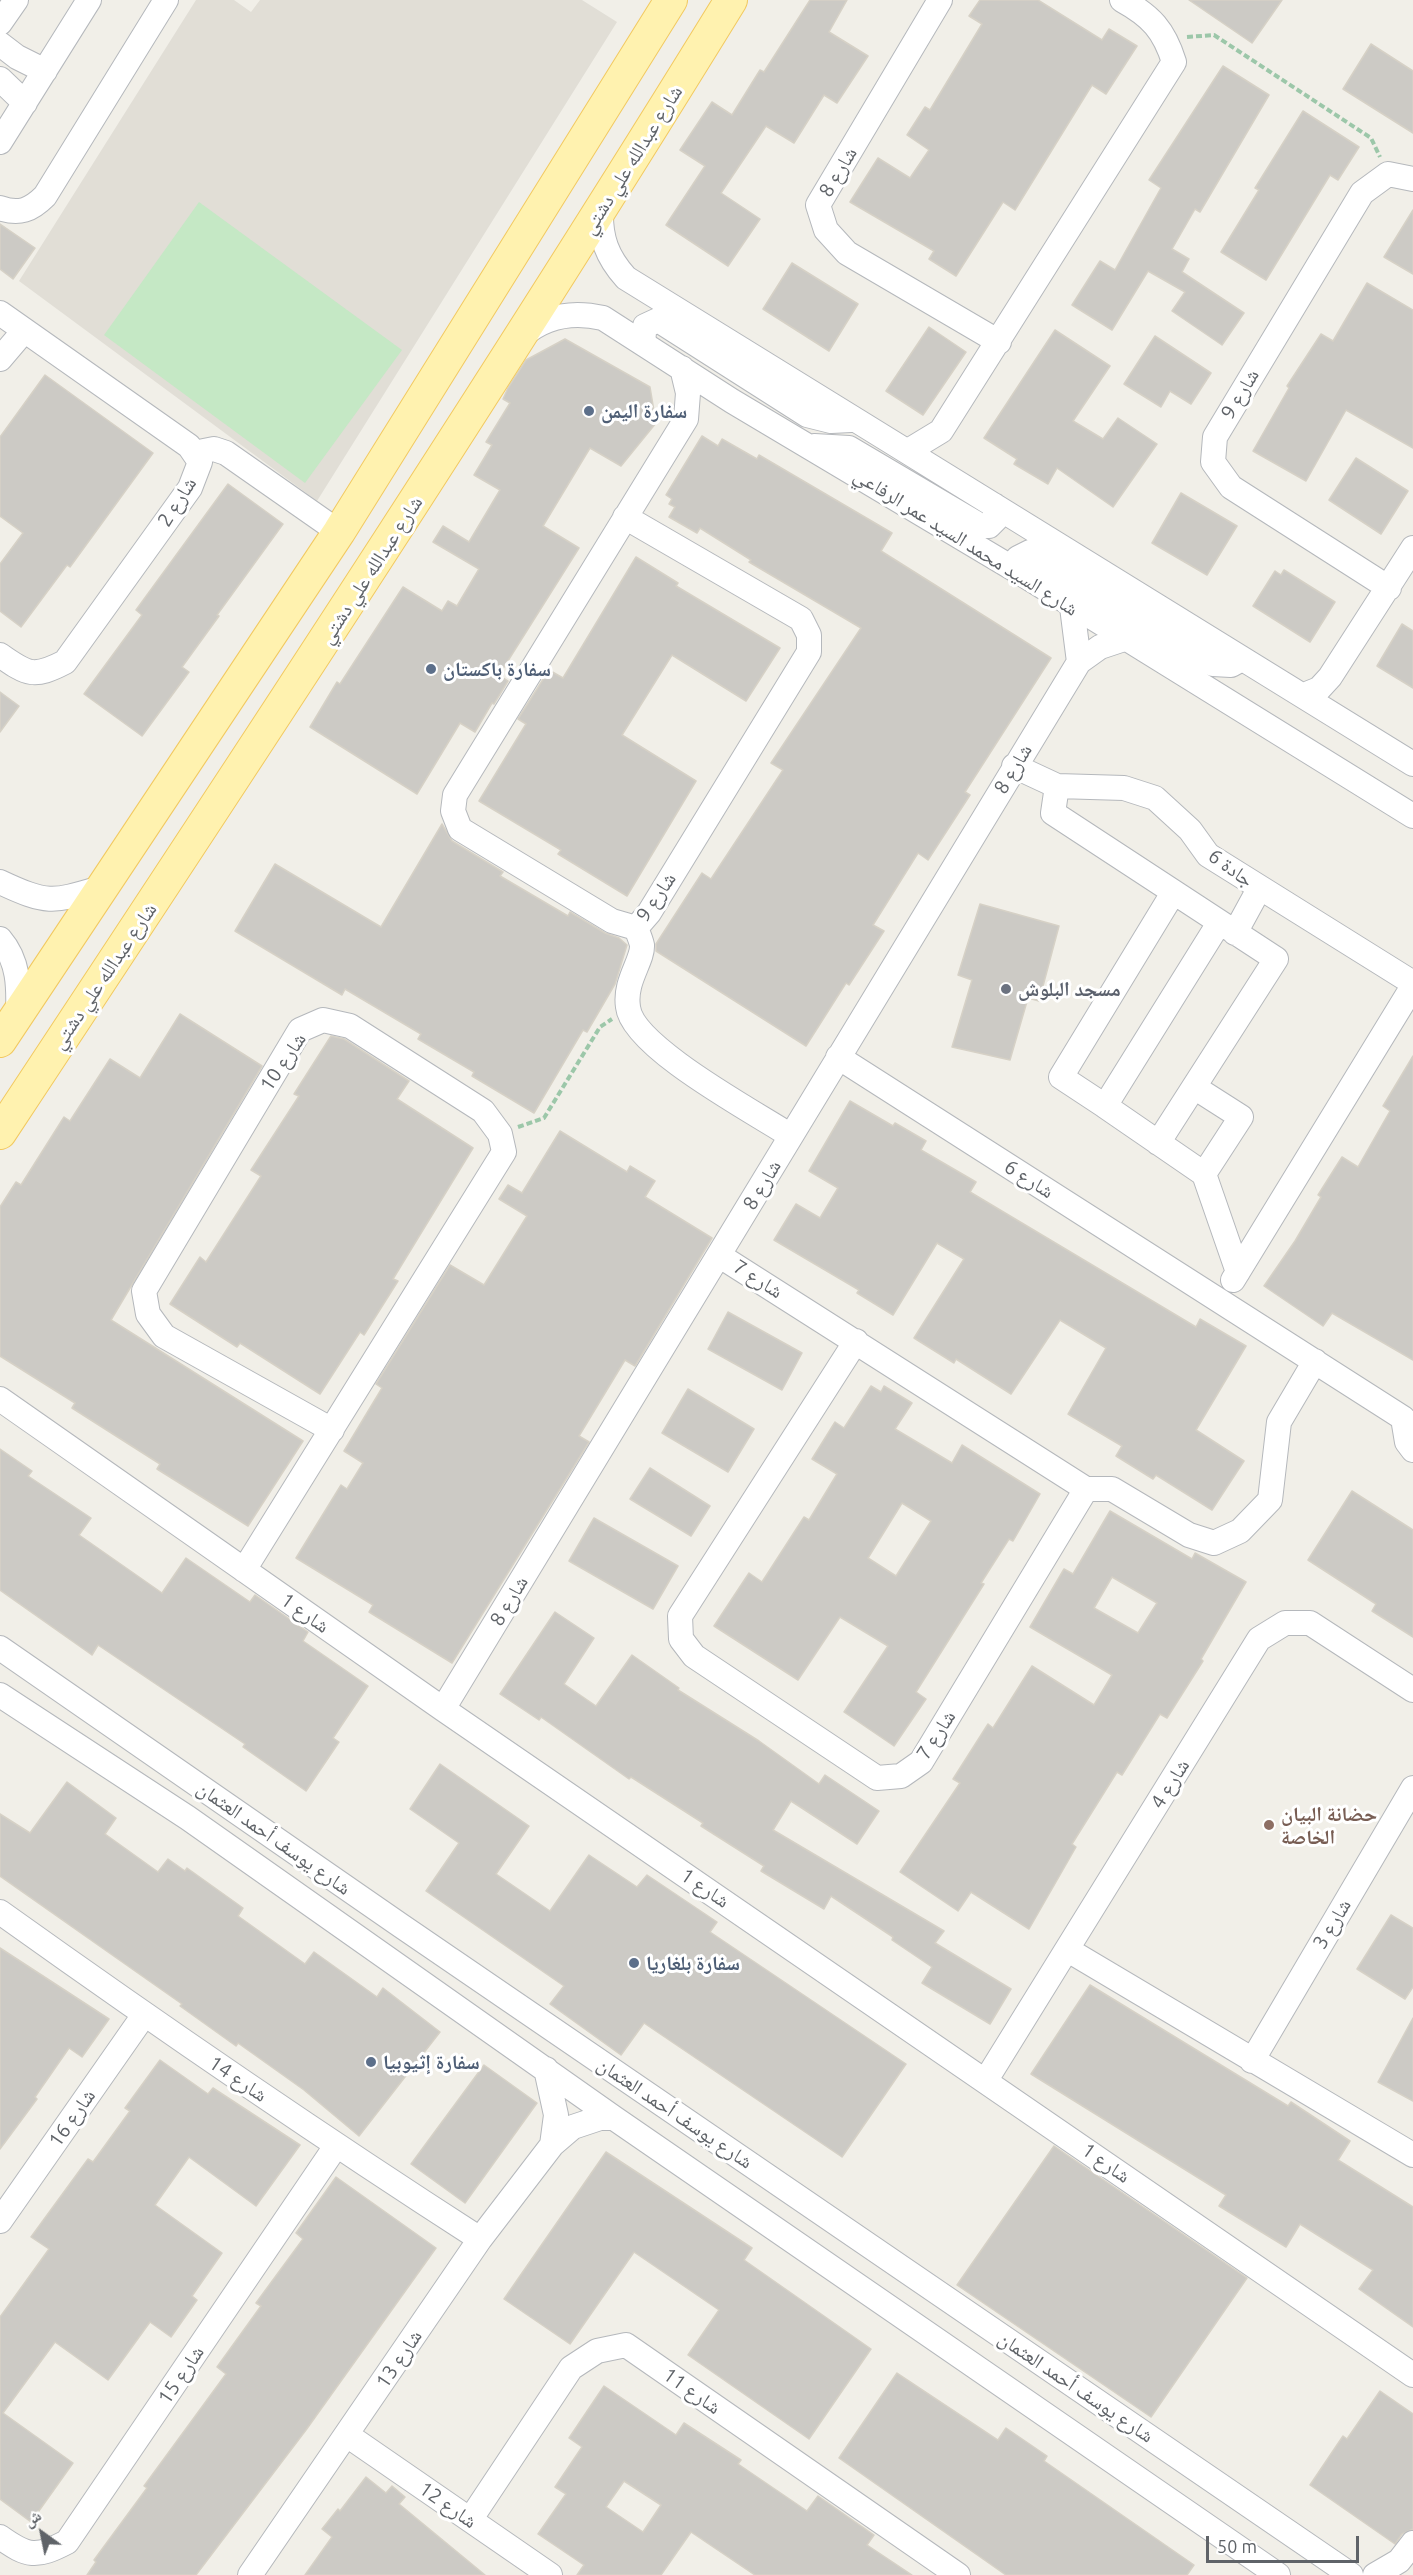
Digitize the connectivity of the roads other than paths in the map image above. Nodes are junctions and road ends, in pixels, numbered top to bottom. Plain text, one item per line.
1 (16, 0) edge
2 (89, 0) edge
3 (166, 0) edge
4 (671, 0) edge
5 (717, 0) edge
6 (730, 0) edge
7 (940, 0) edge
8 (1122, 0) edge
9 (0, 23) edge
10 (0, 44) edge
11 (698, 52) junction
12 (45, 71) junction
13 (0, 79) edge
14 (25, 103) junction
15 (0, 142) edge
16 (1413, 178) edge
17 (0, 208) edge
18 (601, 209) junction
19 (0, 314) edge
20 (22, 332) junction
21 (999, 342) junction
22 (515, 344) junction
23 (647, 346) junction
24 (0, 359) edge
25 (682, 368) junction
26 (732, 401) junction
27 (686, 419) junction
28 (853, 420) junction
29 (941, 431) junction
30 (811, 446) junction
31 (908, 451) junction
32 (194, 453) junction
33 (941, 470) junction
34 (994, 505) junction
35 (625, 517) junction
36 (339, 532) junction
37 (1413, 548) edge
38 (1018, 572) junction
39 (1389, 588) junction
40 (1072, 606) junction
41 (332, 632) junction
42 (1124, 639) junction
43 (260, 651) junction
44 (0, 655) edge
45 (1242, 659) junction
46 (1079, 662) junction
47 (1330, 677) junction
48 (1304, 695) junction
49 (1337, 716) junction
50 (264, 734) junction
51 (1319, 758) junction
52 (1413, 764) edge
53 (1014, 766) junction
54 (1057, 786) junction
55 (1413, 798) edge
56 (1413, 816) edge
57 (0, 882) edge
58 (104, 887) junction
59 (1259, 889) junction
60 (1173, 893) junction
61 (636, 928) junction
62 (1227, 928) junction
63 (0, 939) edge
64 (1413, 984) edge
65 (18, 1014) junction
66 (0, 1041) edge
67 (838, 1057) junction
68 (1194, 1087) junction
69 (1105, 1106) junction
70 (0, 1133) edge
71 (791, 1136) junction
72 (1158, 1143) junction
73 (1204, 1174) junction
74 (720, 1256) junction
75 (1238, 1272) junction
76 (1221, 1300) junction
77 (856, 1341) junction
78 (1315, 1361) junction
79 (0, 1399) edge
80 (1408, 1411) edge
81 (332, 1430) junction
82 (1413, 1450) edge
83 (1086, 1489) junction
84 (244, 1570) junction
85 (0, 1648) edge
86 (0, 1689) edge
87 (1413, 1690) edge
88 (0, 1695) edge
89 (443, 1709) junction
90 (158, 1759) junction
91 (1413, 1788) edge
92 (188, 1818) junction
93 (0, 1912) edge
94 (400, 1925) junction
95 (1068, 1950) junction
96 (144, 2015) junction
97 (1252, 2061) junction
98 (546, 2069) junction
99 (986, 2080) junction
100 (614, 2118) junction
101 (552, 2145) junction
102 (336, 2146) junction
103 (1413, 2155) edge
104 (0, 2221) edge
105 (480, 2239) junction
106 (1413, 2375) edge
107 (347, 2435) junction
108 (470, 2520) junction
109 (0, 2537) edge
110 (1402, 2560) edge
111 (250, 2575) edge
112 (550, 2575) edge
113 (958, 2575) edge
114 (1278, 2575) edge
115 (1351, 2575) edge
116 (1374, 2575) edge

1 - 9 street
2 - 12 street
3 - 17 street
4 - 36 main road
5 - 11 main road
6 - 11 main road, شارع عبدالله علي دشتي
7 - 21 street, شارع 8
8 - 21 street
10 - 12 street
11 - 18 main road, شارع عبدالله علي دشتي
12 - 14 street
13 - 14 street
14 - 15 street
16 - 39 street, شارع 9
18 - 22 main road, شارع عبدالله علي دشتي
18 - 28 street
19 - 20 street, شارع 2
20 - 24 street
20 - 32 street, شارع 2
21 - 29 street
22 - 23 street, شارع السيد محمد السيد عمر الرفاعي
22 - 41 main road, شارع عبدالله علي دشتي
23 - 25 street, شارع السيد محمد السيد عمر الرفاعي
23 - 28 street
25 - 26 street, شارع السيد محمد السيد عمر الرفاعي
25 - 27 street, شارع 9
26 - 27 street
26 - 30 street, شارع السيد محمد السيد عمر الرفاعي
27 - 35 street, شارع 9
28 - 31 street
29 - 31 street
29 - 33 street
30 - 34 street
30 - 38 street, شارع السيد محمد السيد عمر الرفاعي
31 - 33 street
32 - 36 street
32 - 44 street, شارع 2
33 - 34 street
34 - 45 street
35 - 61 street, شارع 9
35 - 61 street, شارع 9
36 - 41 main road
36 - 43 main road
37 - 39 street
38 - 40 street, شارع السيد محمد السيد عمر الرفاعي
38 - 45 street
39 - 47 street
40 - 42 street, شارع السيد محمد السيد عمر الرفاعي
40 - 46 street
41 - 50 main road, شارع عبدالله علي دشتي
42 - 46 street, شارع 8
42 - 51 street, شارع السيد محمد السيد عمر الرفاعي
43 - 50 main road
43 - 58 main road
45 - 48 street
46 - 53 street, شارع 8
47 - 48 street
47 - 49 street
48 - 49 street
49 - 52 street
50 - 70 main road, شارع عبدالله علي دشتي
51 - 55 street
51 - 56 street, شارع السيد محمد السيد عمر الرفاعي
53 - 54 street, جادة 6
53 - 67 street, شارع 8
54 - 59 street, جادة 6
54 - 60 street
57 - 58 street
58 - 65 main road
59 - 62 street
59 - 64 street, جادة 6
60 - 62 street
60 - 69 street
61 - 71 street
62 - 68 street
62 - 69 street
63 - 65 street
64 - 75 street
65 - 66 main road
67 - 71 street, شارع 8
67 - 76 street, شارع 6
68 - 72 street
68 - 73 street
69 - 72 street
71 - 74 street, شارع 8
72 - 73 street
73 - 75 street
74 - 77 street, شارع 7
74 - 89 street, شارع 8
75 - 76 street
76 - 78 street, شارع 6
77 - 83 street, شارع 7
77 - 83 street, شارع 7
78 - 80 street, شارع 6
78 - 83 street
79 - 84 street, شارع 1
80 - 82 street
81 - 81 street, شارع 10
81 - 84 street
84 - 89 street, شارع 1
85 - 90 street, شارع يوسف أحمد العثمان
86 - 90 street
87 - 95 street, شارع 4
88 - 92 street, شارع يوسف أحمد العثمان
89 - 99 street, شارع 1
90 - 94 street, شارع يوسف أحمد العثمان
91 - 97 street, شارع 3
92 - 94 street
92 - 98 street, شارع يوسف أحمد العثمان
93 - 96 street, شارع 14
94 - 115 street, شارع يوسف أحمد العثمان
95 - 97 street
95 - 99 street, شارع 4
96 - 102 street, شارع 14
96 - 104 street, شارع 16
97 - 103 street
98 - 100 street, شارع يوسف أحمد العثمان
98 - 101 street, شارع 13
99 - 106 street, شارع 1
100 - 101 street, شارع 13
100 - 114 street, شارع يوسف أحمد العثمان
101 - 105 street, شارع 13
102 - 105 street, شارع 14
102 - 109 street, شارع 15
105 - 107 street, شارع 13
107 - 108 street, شارع 12
107 - 111 street, شارع 13
108 - 112 street, شارع 12
108 - 113 street, شارع 11
110 - 116 street

